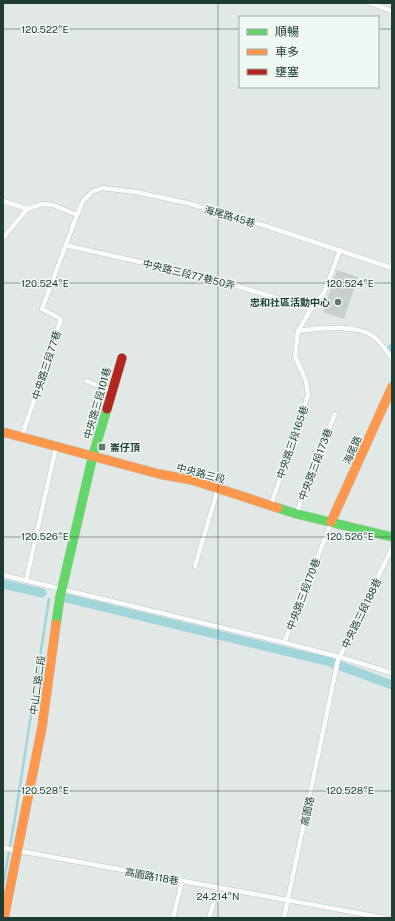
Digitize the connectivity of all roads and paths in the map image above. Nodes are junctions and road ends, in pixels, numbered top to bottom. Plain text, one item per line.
1 (370, 3) edge
2 (392, 10) edge
3 (3, 201) edge
4 (27, 209) junction
5 (77, 215) junction
6 (3, 238) edge
7 (65, 245) junction
8 (340, 250) junction
9 (392, 268) edge
10 (311, 309) junction
11 (298, 331) junction
12 (122, 358) dead end
13 (392, 358) edge
14 (86, 381) dead end
15 (392, 387) edge
16 (112, 390) junction
17 (335, 414) dead end
18 (3, 432) edge
19 (22, 436) junction
20 (56, 445) junction
21 (93, 455) junction
22 (218, 489) junction
23 (270, 506) junction
24 (297, 514) junction
25 (331, 522) junction
26 (392, 537) edge
27 (392, 548) edge
28 (195, 566) dead end
29 (3, 576) edge
30 (26, 581) junction
31 (62, 590) junction
32 (284, 643) junction
33 (339, 659) junction
34 (392, 673) edge
35 (3, 848) edge
36 (16, 851) junction
37 (182, 882) junction
38 (218, 888) junction
39 (288, 901) junction
40 (4, 918) edge
41 (173, 918) edge
42 (209, 918) edge
43 (284, 918) edge
44 (385, 918) edge

1 - 2 lane
3 - 4 lane
4 - 5 lane
4 - 6 lane
5 - 7 lane, 中央路三段77巷
5 - 8 lane, 海尾路45巷
7 - 10 lane, 中央路三段77巷50弄
7 - 19 lane, 中央路三段77巷
8 - 9 lane, 海尾路45巷
8 - 10 lane
10 - 11 lane
11 - 13 lane
11 - 23 lane, 中央路三段165巷
12 - 16 street, 中央路三段101巷
14 - 16 lane
15 - 25 street, 海尾路
16 - 21 street, 中央路三段101巷
17 - 24 lane, 中央路三段173巷
18 - 19 street, 中央路三段
19 - 20 street, 中央路三段
20 - 21 street, 中央路三段
20 - 30 lane
21 - 22 street, 中央路三段
21 - 31 street, 中山二路二段
22 - 23 street, 中央路三段
22 - 28 lane
23 - 24 street, 中央路三段
24 - 25 street, 中央路三段
25 - 26 street, 中央路三段
25 - 32 lane, 中央路三段170巷
27 - 33 lane, 中央路三段188巷
29 - 30 lane
30 - 31 lane
31 - 32 lane
31 - 36 street, 中山二路二段
32 - 33 lane
33 - 34 lane
33 - 39 lane, 高園路
35 - 36 lane, 高園路118巷
36 - 37 lane, 高園路118巷
36 - 40 street, 中山二路二段
37 - 38 lane, 高園路118巷
37 - 41 lane
38 - 39 lane, 高園路118巷
38 - 42 lane
39 - 43 lane, 高園路
39 - 44 lane, 高園路118巷

